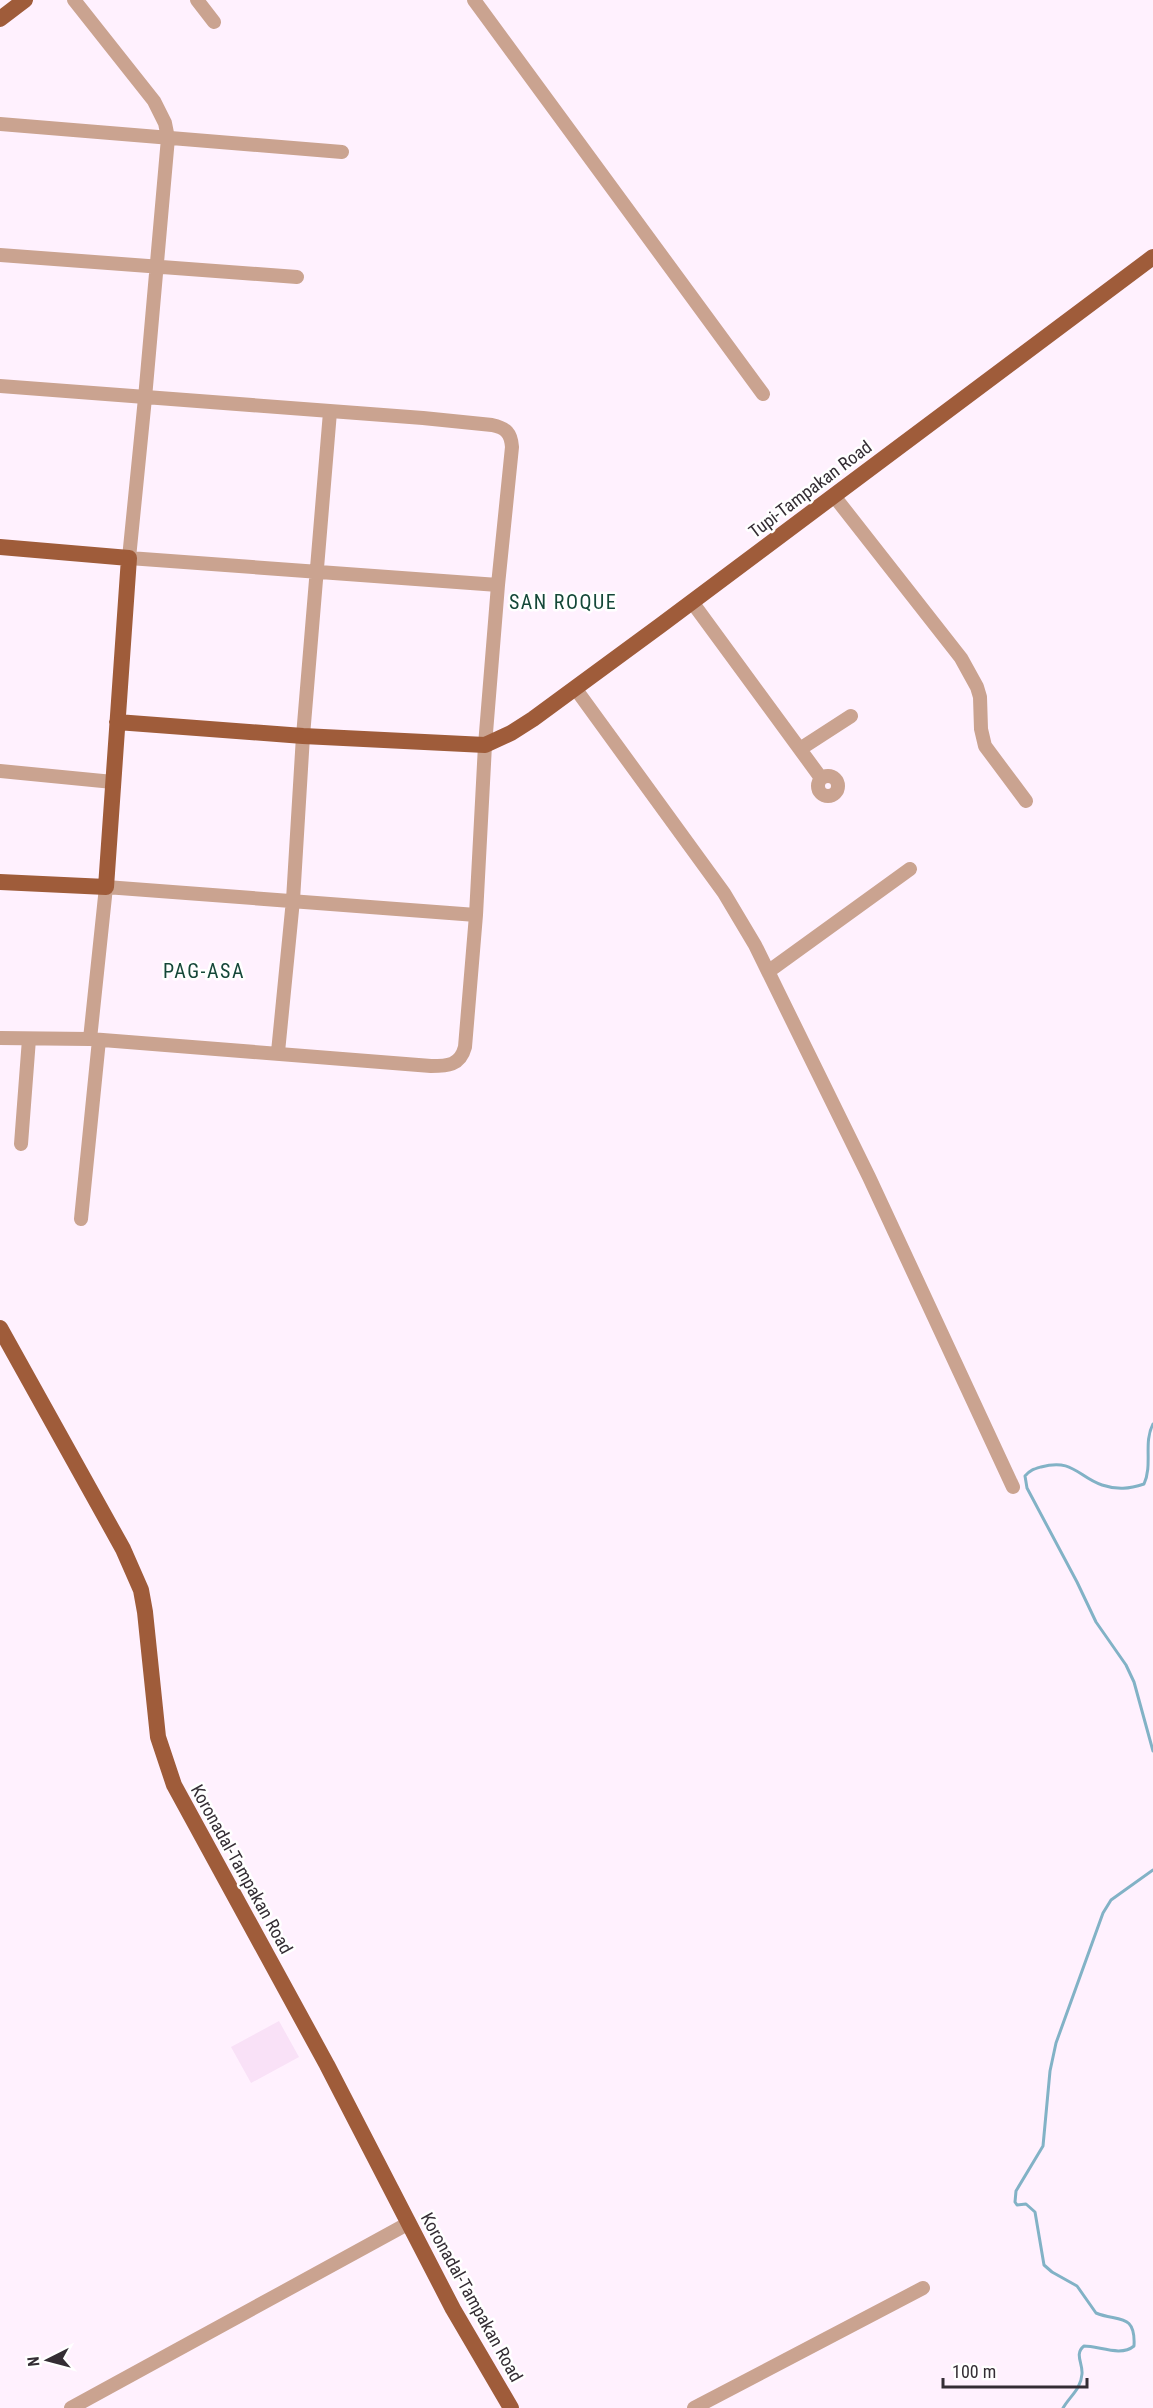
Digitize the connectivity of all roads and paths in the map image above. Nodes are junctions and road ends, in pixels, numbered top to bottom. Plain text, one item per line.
1 (25, 0) edge
2 (74, 0) edge
3 (197, 0) edge
4 (474, 0) edge
5 (0, 20) edge
6 (214, 22) dead end
7 (0, 124) edge
8 (168, 138) junction
9 (342, 152) dead end
10 (0, 255) edge
11 (1153, 257) edge
12 (157, 266) junction
13 (297, 277) dead end
14 (0, 387) edge
15 (762, 394) dead end
16 (145, 398) junction
17 (330, 412) junction
18 (834, 496) junction
19 (0, 547) edge
20 (129, 558) junction
21 (318, 572) junction
22 (498, 585) junction
23 (692, 602) junction
24 (575, 688) junction
25 (851, 716) dead end
26 (117, 722) junction
27 (303, 736) junction
28 (485, 745) junction
29 (800, 749) junction
30 (0, 771) edge
31 (821, 778) dead end
32 (113, 782) junction
33 (1026, 801) dead end
34 (910, 869) dead end
35 (0, 882) edge
36 (106, 887) junction
37 (293, 900) junction
38 (476, 915) junction
39 (769, 971) junction
40 (0, 1038) edge
41 (29, 1039) junction
42 (95, 1040) junction
43 (278, 1053) junction
44 (21, 1144) dead end
45 (81, 1219) dead end
46 (0, 1328) edge
47 (1013, 1487) dead end
48 (409, 2223) junction
49 (923, 2288) dead end
50 (71, 2408) edge
51 (511, 2408) edge
52 (694, 2408) edge

1 - 5 main road
2 - 8 street
3 - 6 street
4 - 15 street
7 - 8 street
8 - 9 street
8 - 12 street
10 - 12 street
11 - 18 main road, Tupi-Tampakan Road
12 - 13 street
12 - 16 street
14 - 16 street
16 - 17 street
16 - 20 street
17 - 21 street
17 - 22 street
18 - 23 main road, Tupi-Tampakan Road
18 - 33 street
19 - 20 main road
20 - 21 street
20 - 26 main road
21 - 22 street
21 - 27 street
22 - 28 street
23 - 24 main road, Tupi-Tampakan Road
23 - 29 street
24 - 28 main road, Tupi-Tampakan Road
24 - 39 street
25 - 29 street
26 - 27 main road
26 - 32 main road
27 - 28 main road
27 - 37 street
28 - 38 street
29 - 31 street
30 - 32 street
32 - 36 main road
34 - 39 street
35 - 36 main road
36 - 37 street
36 - 42 street
37 - 38 street
37 - 43 street
38 - 43 street
39 - 47 street
40 - 41 street
41 - 42 street
41 - 44 street
42 - 43 street
42 - 45 street
46 - 48 main road, Koronadal-Tampakan Road
48 - 50 street
48 - 51 main road, Koronadal-Tampakan Road
49 - 52 street

